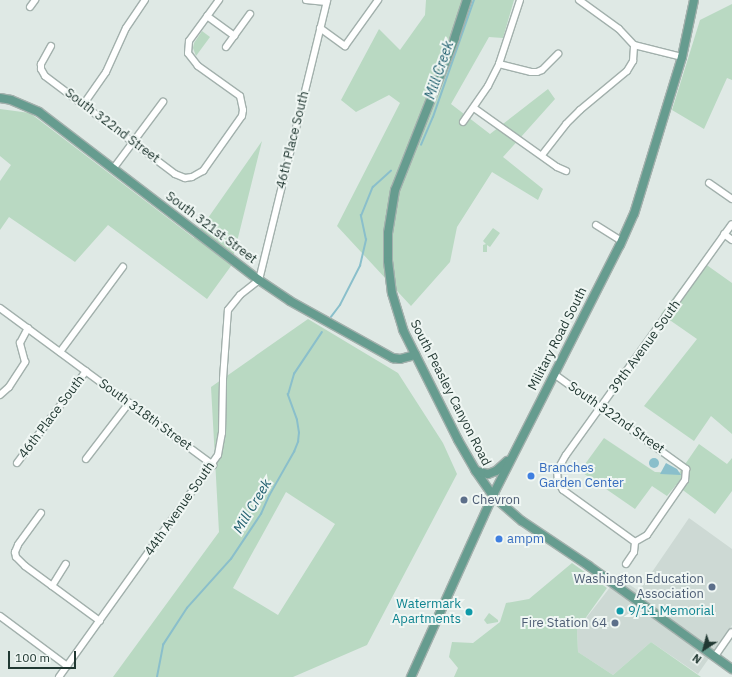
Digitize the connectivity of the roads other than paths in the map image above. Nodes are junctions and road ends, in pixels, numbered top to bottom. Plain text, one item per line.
1 (36, 0) edge
2 (144, 0) edge
3 (218, 0) edge
4 (306, 0) edge
5 (378, 0) edge
6 (467, 0) edge
7 (520, 0) edge
8 (579, 0) edge
9 (694, 0) edge
10 (327, 1) edge
11 (30, 7) dead end
12 (250, 14) dead end
13 (207, 16) junction
14 (320, 28) junction
15 (235, 36) junction
16 (634, 45) junction
17 (51, 46) dead end
18 (226, 47) dead end
19 (558, 54) dead end
20 (682, 57) junction
21 (499, 64) junction
22 (0, 98) edge
23 (163, 102) dead end
24 (83, 105) junction
25 (474, 108) junction
26 (463, 122) dead end
27 (132, 143) junction
28 (542, 155) junction
29 (113, 168) junction
30 (566, 171) dead end
31 (709, 183) dead end
32 (732, 198) edge
33 (732, 224) edge
34 (596, 225) dead end
35 (724, 234) junction
36 (732, 240) edge
37 (622, 241) junction
38 (123, 267) dead end
39 (259, 280) junction
40 (0, 308) edge
41 (28, 328) junction
42 (60, 352) junction
43 (415, 355) junction
44 (86, 371) junction
45 (554, 374) junction
46 (0, 395) edge
47 (129, 403) junction
48 (601, 408) junction
49 (511, 458) junction
50 (86, 459) dead end
51 (17, 463) dead end
52 (213, 465) junction
53 (476, 471) junction
54 (493, 495) junction
55 (40, 513) dead end
56 (635, 542) junction
57 (66, 564) dead end
58 (626, 564) dead end
59 (52, 586) junction
60 (0, 616) edge
61 (100, 621) junction
62 (732, 632) edge
63 (715, 656) junction
64 (67, 666) junction
65 (732, 669) edge
66 (59, 677) edge
67 (411, 677) edge

1 - 11 street
2 - 24 street
3 - 13 street
4 - 10 street
5 - 14 street
6 - 43 main road, South Peasley Canyon Road
7 - 21 street
8 - 16 street
9 - 20 main road, Military Road South
10 - 14 street, 46th Place South
12 - 15 street
13 - 15 street
13 - 27 street, South 322nd Street
14 - 39 street, 46th Place South
15 - 18 street
16 - 20 street
16 - 28 street
17 - 24 street, South 322nd Street
19 - 21 street
20 - 37 main road, Military Road South
21 - 25 street
22 - 29 main road, South 321st Street
23 - 27 street
24 - 27 street, South 322nd Street
25 - 26 street
25 - 28 street
27 - 29 street
28 - 30 street
29 - 39 main road, South 321st Street
31 - 32 street
33 - 35 street, 39th Avenue South
34 - 37 street
35 - 36 street
35 - 48 street, 39th Avenue South
37 - 45 main road, Military Road South
38 - 42 street
39 - 43 main road, South 321st Street
39 - 52 street, 44th Avenue South
40 - 41 street, South 318th Street
41 - 42 street, South 318th Street
41 - 46 street
42 - 44 street, South 318th Street
43 - 53 main road, South Peasley Canyon Road
44 - 47 street, South 318th Street
44 - 51 street, 46th Place South
45 - 48 street, South 322nd Street
45 - 49 main road, Military Road South
47 - 50 street
47 - 52 street, South 318th Street
48 - 56 street, 39th Avenue South
48 - 56 street, South 322nd Street
49 - 53 main road
49 - 54 main road, Military Road South
52 - 61 street, 44th Avenue South
53 - 54 main road, South Peasley Canyon Road
54 - 63 main road, South Peasley Canyon Road
54 - 67 main road, Military Road South
55 - 59 street
56 - 58 street
57 - 59 street
59 - 61 street
60 - 64 street
61 - 64 street, 44th Avenue South
62 - 63 street
63 - 65 main road, South Peasley Canyon Road
64 - 66 street, 44th Avenue South

